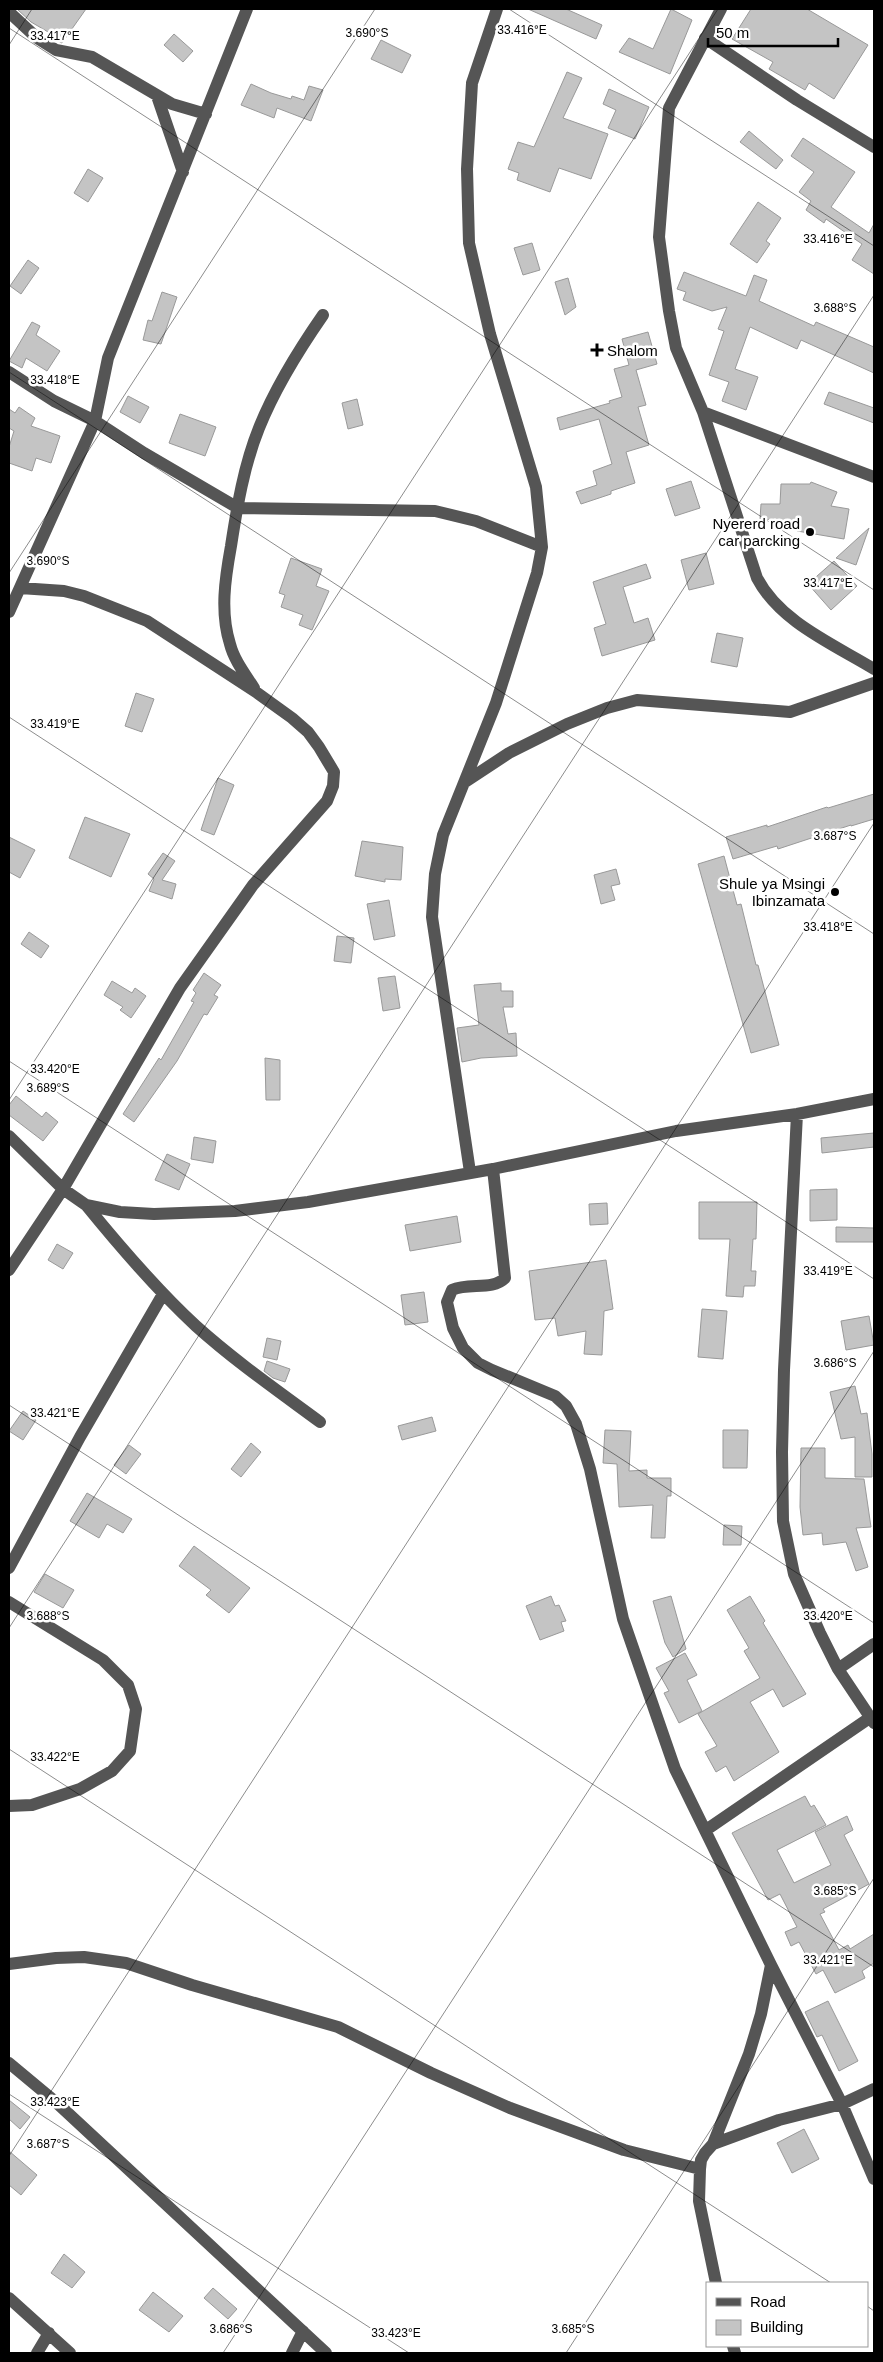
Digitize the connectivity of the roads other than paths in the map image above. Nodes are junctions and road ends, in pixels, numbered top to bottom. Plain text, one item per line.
1 (247, 9) edge
2 (497, 9) edge
3 (721, 9) edge
4 (9, 12) edge
5 (705, 38) junction
6 (157, 96) junction
7 (206, 114) junction
8 (874, 147) edge
9 (183, 172) junction
10 (322, 315) dead end
11 (9, 372) edge
12 (703, 412) junction
13 (95, 421) junction
14 (874, 477) edge
15 (238, 508) junction
16 (542, 547) junction
17 (20, 588) junction
18 (9, 612) edge
19 (874, 669) edge
20 (874, 683) edge
21 (256, 692) junction
22 (465, 782) junction
23 (874, 1098) edge
24 (797, 1114) junction
25 (9, 1136) edge
26 (493, 1168) junction
27 (470, 1172) junction
28 (63, 1189) junction
29 (86, 1204) junction
30 (9, 1270) edge
31 (163, 1294) junction
32 (320, 1422) dead end
33 (9, 1568) edge
34 (9, 1602) edge
35 (874, 1644) edge
36 (838, 1669) junction
37 (873, 1720) edge
38 (9, 1806) edge
39 (706, 1830) junction
40 (9, 1964) edge
41 (771, 1965) junction
42 (9, 2063) edge
43 (874, 2089) edge
44 (842, 2104) junction
45 (713, 2144) junction
46 (700, 2169) junction
47 (874, 2178) edge
48 (716, 2282) edge
49 (9, 2298) edge
50 (303, 2331) junction
51 (49, 2333) junction
52 (37, 2353) edge
53 (70, 2353) edge
54 (292, 2353) edge
55 (326, 2353) edge

1 - 7 street
2 - 16 street
3 - 5 street
4 - 6 street
5 - 8 street
5 - 12 street
6 - 7 street
6 - 9 street
7 - 9 street
9 - 13 street
10 - 15 street
11 - 13 street
12 - 14 street
12 - 19 street
13 - 15 street
13 - 17 street
15 - 16 street
15 - 21 street
16 - 22 street
17 - 18 street
17 - 21 street
20 - 22 street
21 - 28 street
22 - 27 street
23 - 24 street
24 - 26 street
24 - 36 street
25 - 28 street
26 - 27 street
26 - 39 street
27 - 29 street
28 - 29 street
28 - 30 street
29 - 31 street
31 - 32 street
31 - 33 street
34 - 38 street
35 - 36 street
36 - 37 street
37 - 39 street
39 - 41 street
40 - 46 street
41 - 44 street
41 - 45 street
42 - 50 street
43 - 44 street
44 - 45 street
44 - 47 street
45 - 46 street
46 - 48 street
49 - 51 street
50 - 54 street
50 - 55 street
51 - 52 street
51 - 53 street

